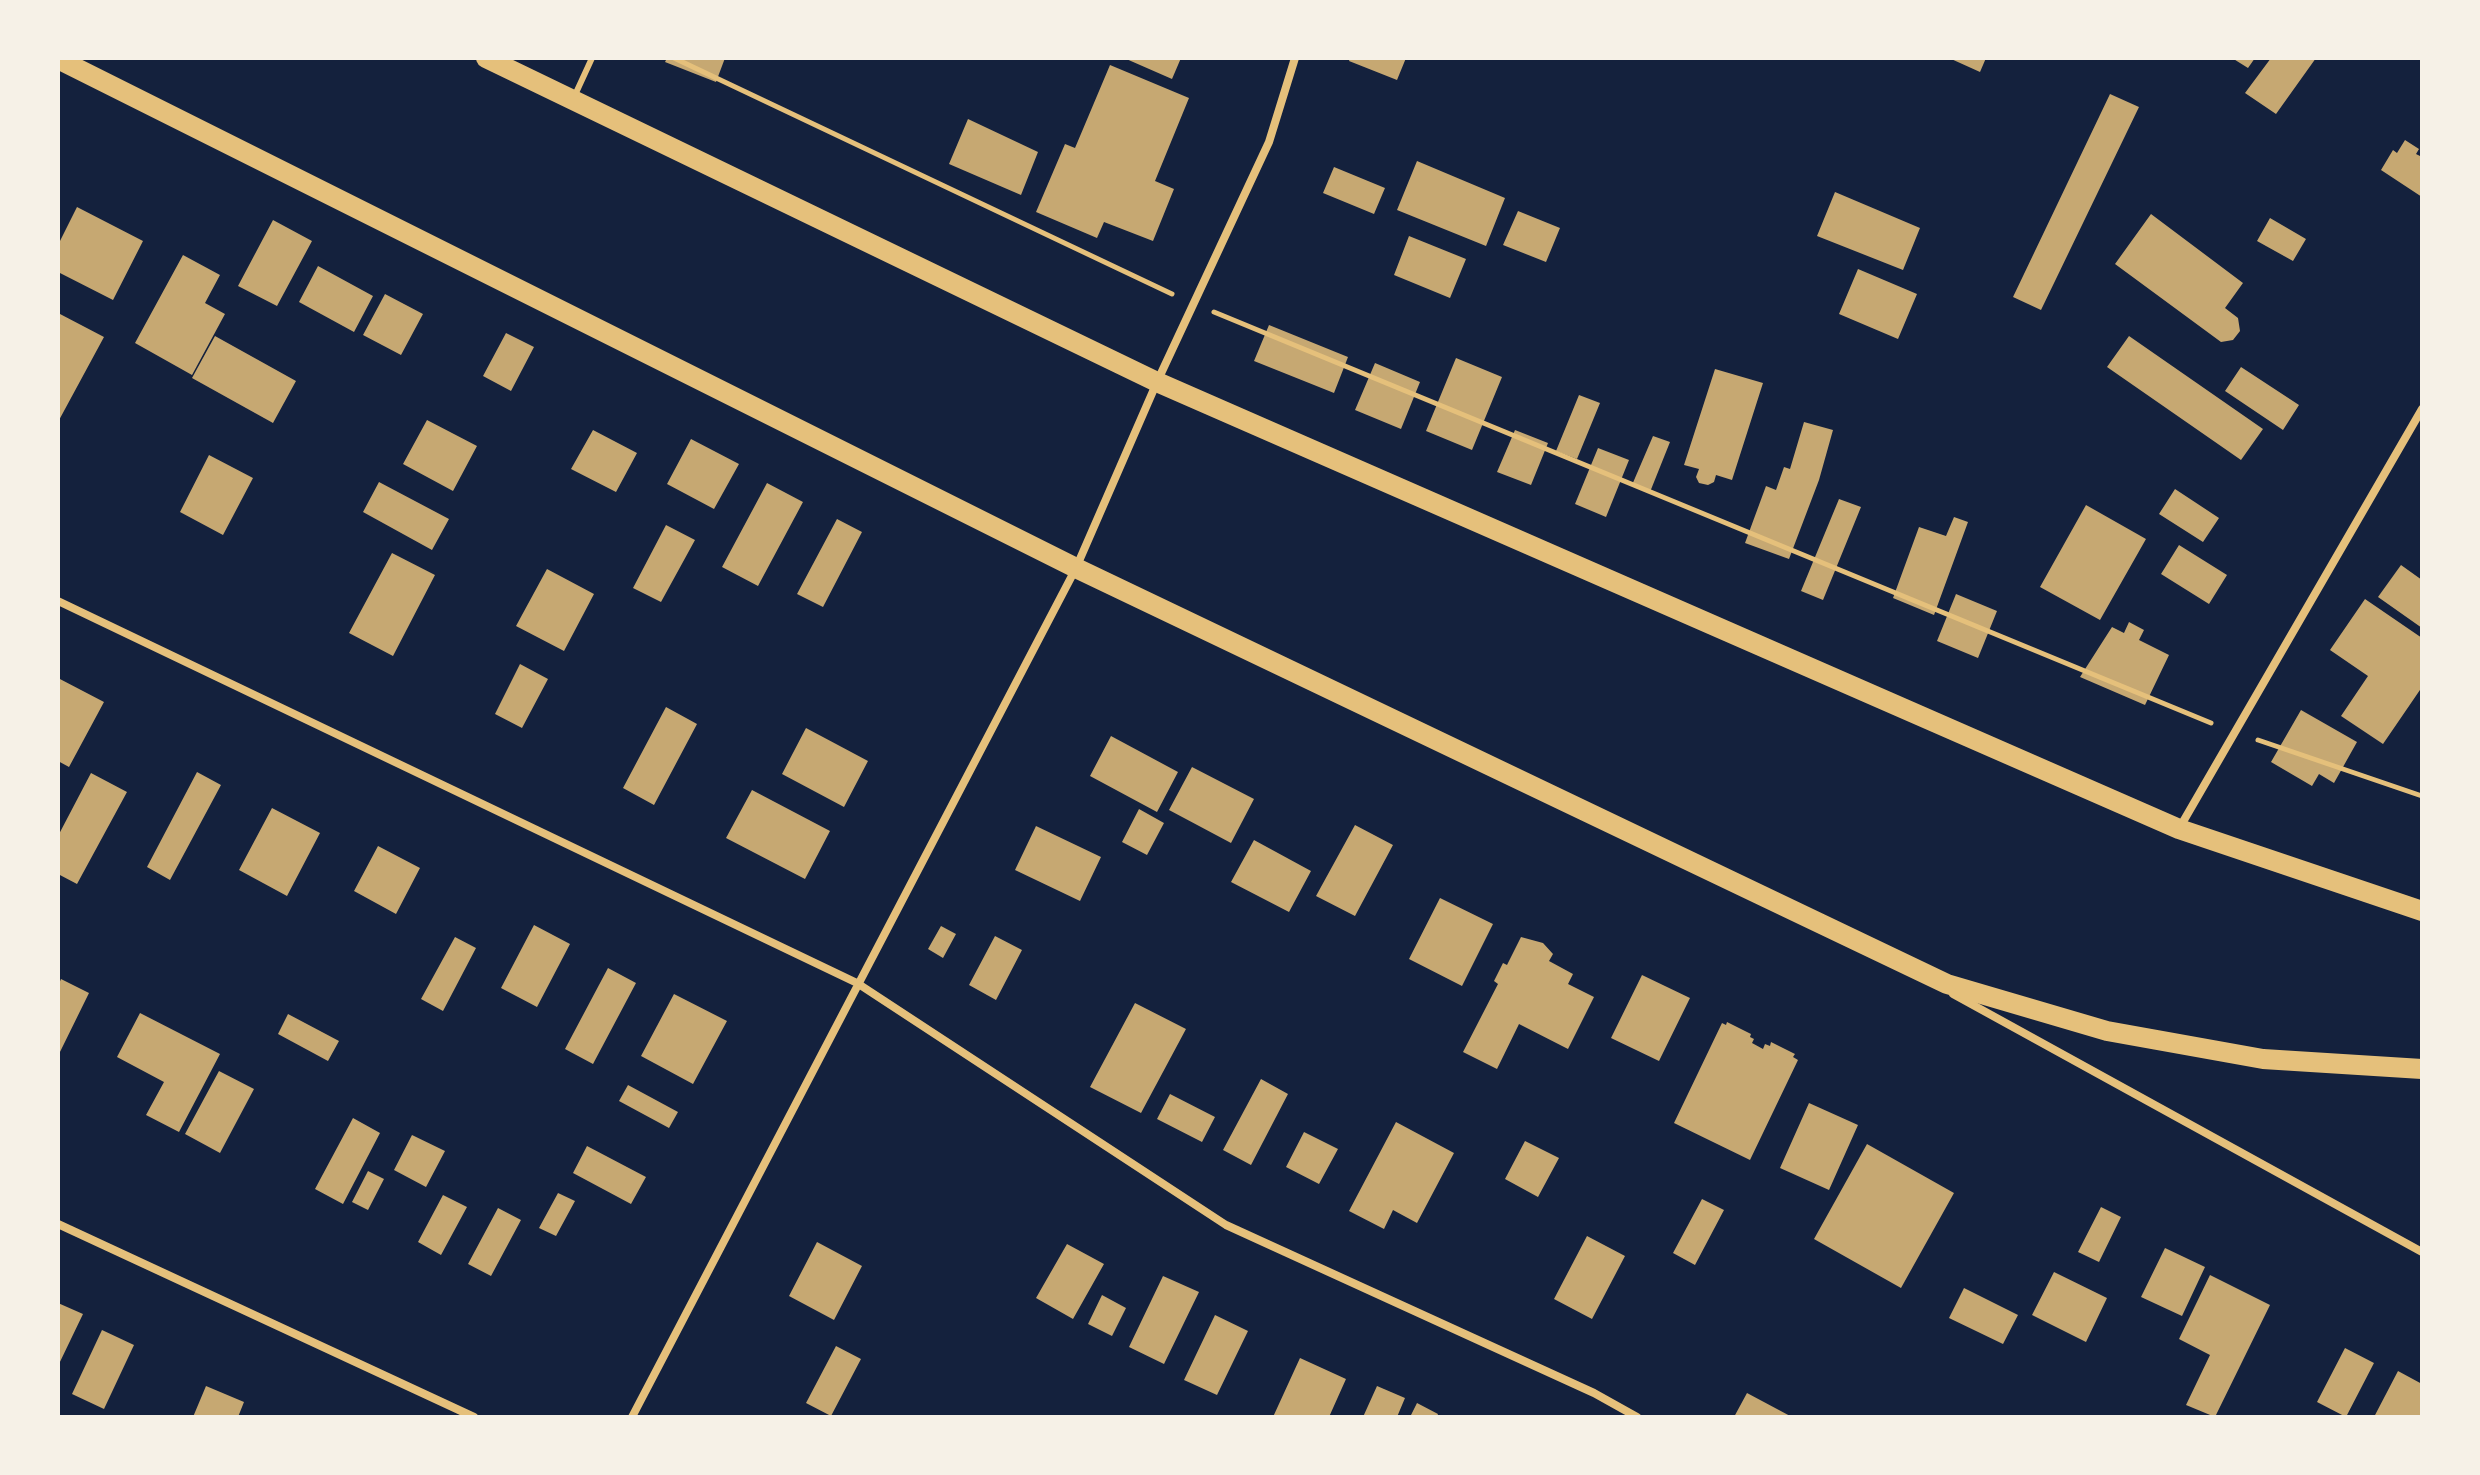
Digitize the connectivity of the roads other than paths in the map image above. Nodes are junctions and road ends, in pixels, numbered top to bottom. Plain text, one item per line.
1 (486, 58) edge
2 (592, 58) edge
3 (1295, 58) edge
4 (58, 59) edge
5 (573, 98) junction
6 (1157, 382) junction
7 (2422, 409) edge
8 (1076, 568) junction
9 (58, 601) edge
10 (2179, 829) junction
11 (2422, 911) edge
12 (1844, 934) junction
13 (857, 983) junction
14 (2422, 1069) edge
15 (58, 1224) edge
16 (2422, 1252) edge
17 (474, 1417) edge
18 (632, 1417) edge
19 (1637, 1417) edge

1 - 5 main road
2 - 5 lane
3 - 6 street
4 - 8 main road
5 - 6 main road
6 - 8 street
6 - 10 main road
7 - 10 street
8 - 12 main road
8 - 13 street
9 - 13 street
10 - 11 main road
12 - 14 main road
12 - 16 street
13 - 18 street
13 - 19 street
15 - 17 street

